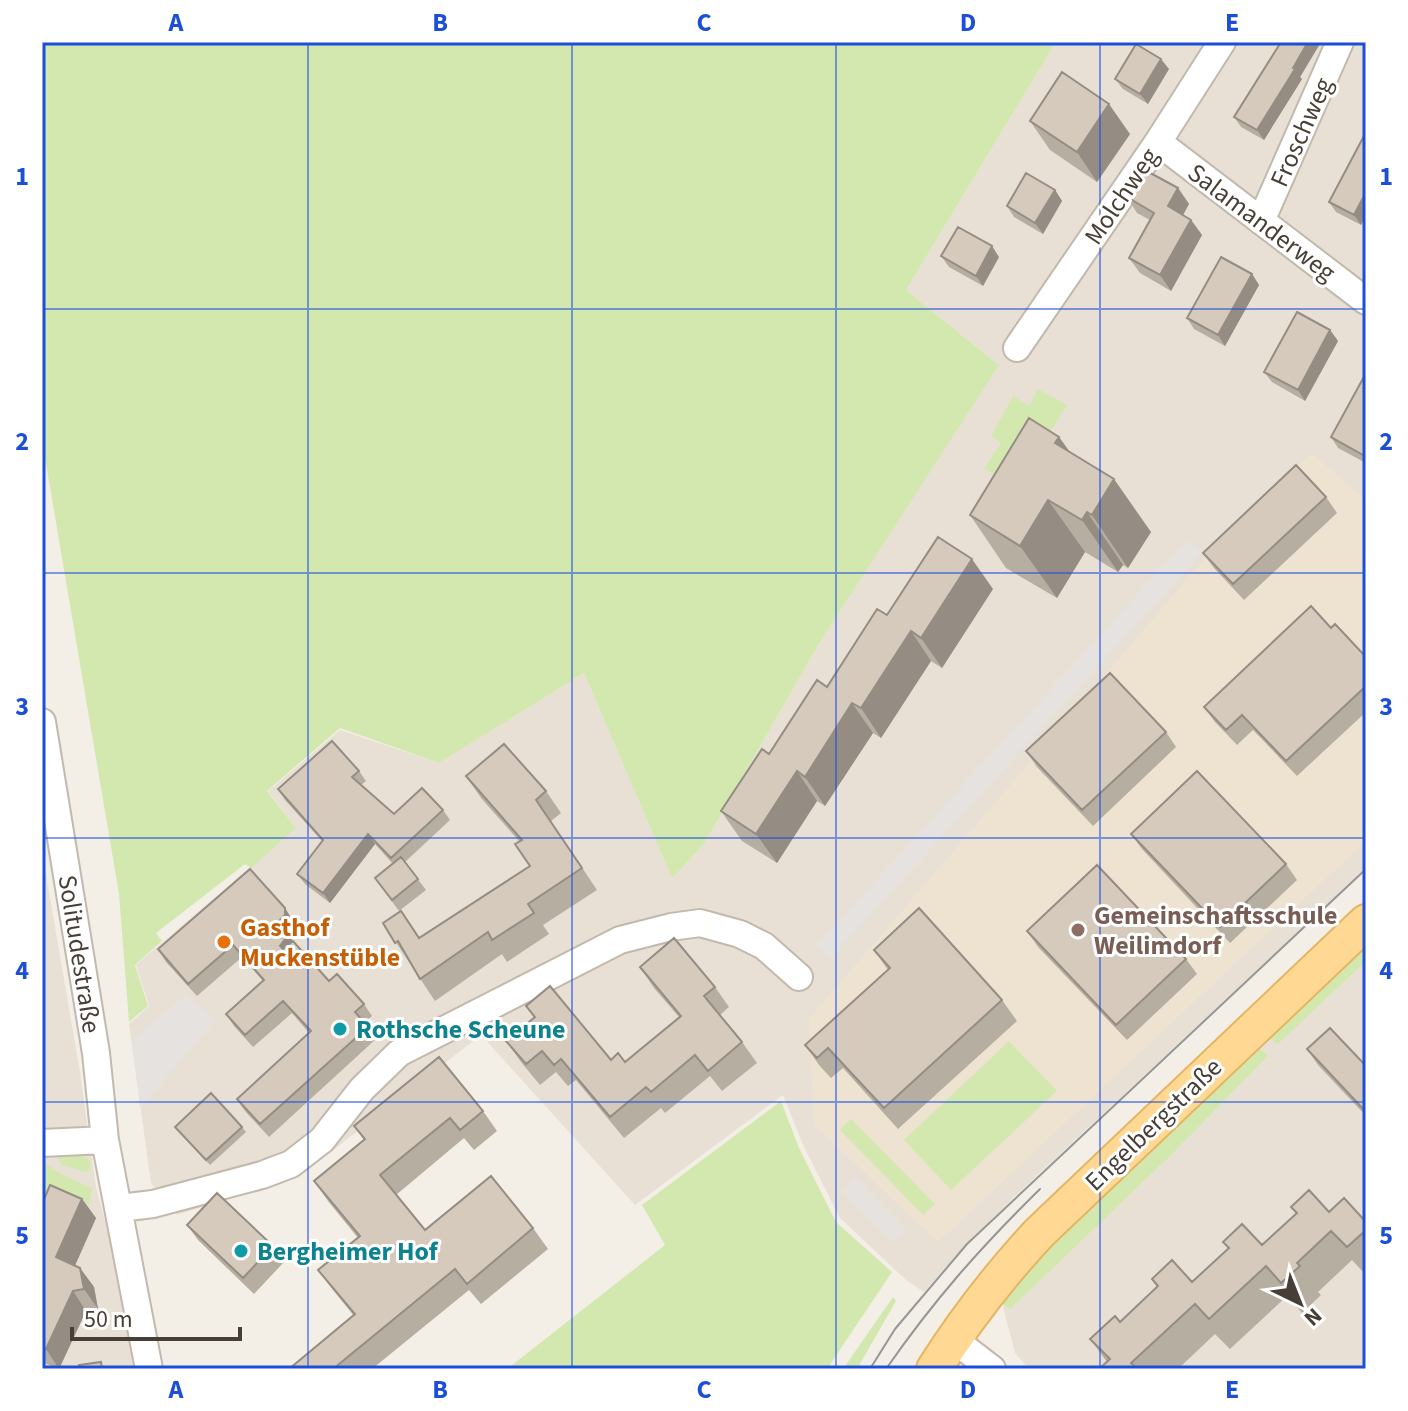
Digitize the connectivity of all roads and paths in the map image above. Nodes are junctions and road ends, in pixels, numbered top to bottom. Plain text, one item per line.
1 (1222, 42) edge
2 (1340, 42) edge
3 (1158, 142) junction
4 (1261, 221) junction
5 (1363, 289) edge
6 (1017, 348) dead end
7 (42, 722) edge
8 (1366, 922) edge
9 (799, 977) dead end
10 (105, 1140) junction
11 (42, 1143) edge
12 (120, 1208) junction
13 (953, 1339) junction
14 (149, 1369) edge
15 (934, 1369) edge
16 (992, 1369) edge

1 - 3 street, Molchweg
2 - 4 street, Froschweg
3 - 4 street, Salamanderweg
3 - 6 street, Molchweg
4 - 5 street, Salamanderweg
7 - 10 street, Solitudestraße
8 - 13 main road, Engelbergstraße
9 - 12 street
10 - 11 street
10 - 12 street, Solitudestraße
12 - 14 street, Solitudestraße
13 - 15 main road, Engelbergstraße
13 - 16 street

